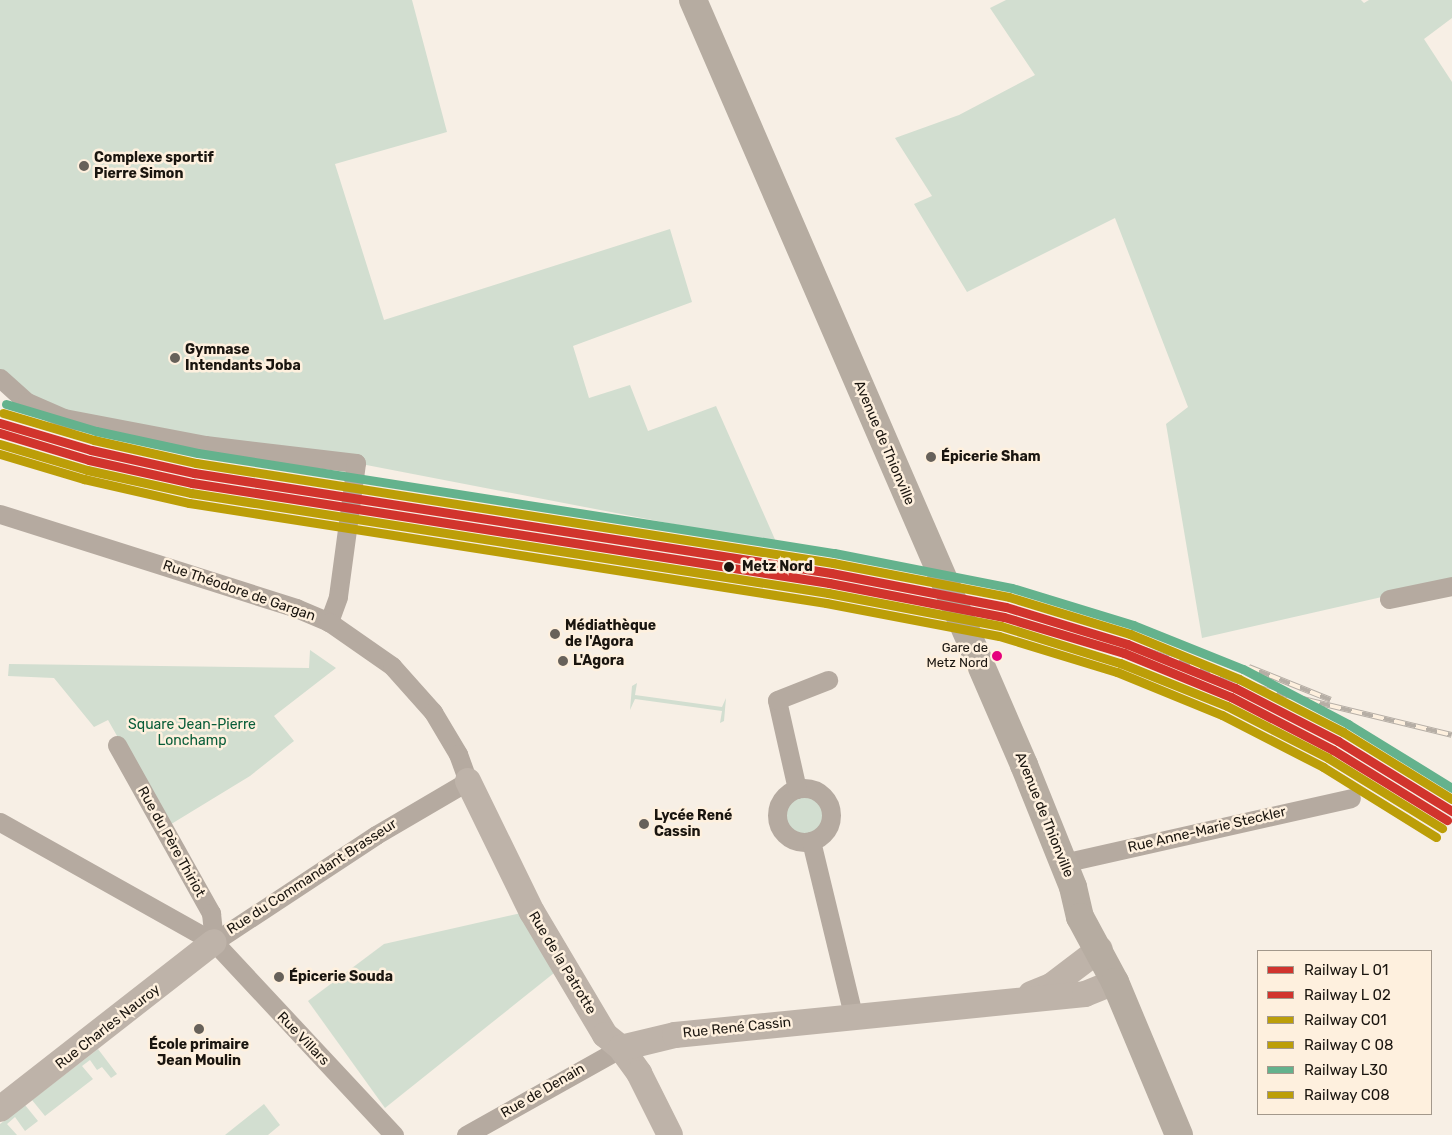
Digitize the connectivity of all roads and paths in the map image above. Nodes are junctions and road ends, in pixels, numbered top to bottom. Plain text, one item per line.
1 (693, 0) edge
2 (0, 378) edge
3 (0, 514) edge
4 (1452, 586) edge
5 (1389, 599) dead end
6 (329, 622) junction
7 (828, 680) dead end
8 (117, 745) dead end
9 (468, 781) junction
10 (797, 788) junction
11 (1351, 798) dead end
12 (0, 822) edge
13 (811, 841) junction
14 (1068, 875) junction
15 (214, 942) junction
16 (1100, 949) junction
17 (1115, 982) junction
18 (1020, 998) junction
19 (853, 1015) junction
20 (621, 1048) junction
21 (0, 1109) edge
22 (394, 1135) edge
23 (466, 1135) edge
24 (670, 1135) edge
25 (1179, 1135) edge

1 - 14 main road, Avenue de Thionville
2 - 6 street
3 - 6 street, Rue Théodore de Gargan
4 - 5 street
6 - 9 street, Rue Théodore de Gargan
7 - 10 street
8 - 15 street, Rue du Père Thiriot
9 - 15 street, Rue du Commandant Brasseur
9 - 20 street, Rue de la Patrotte
10 - 13 street
10 - 13 street
11 - 14 street, Rue Anne-Marie Steckler
12 - 15 street, Rue du Commandant Brasseur
13 - 19 street
14 - 16 main road, Avenue de Thionville
15 - 21 street, Rue Charles Nauroy
15 - 22 street, Rue Villars
16 - 17 main road, Avenue de Thionville
16 - 18 street, Rue René Cassin
17 - 18 street, Rue René Cassin
17 - 25 main road, Avenue de Thionville
18 - 19 street, Rue René Cassin
19 - 20 street, Rue René Cassin
20 - 23 street, Rue de Denain
20 - 24 street, Rue de la Patrotte

